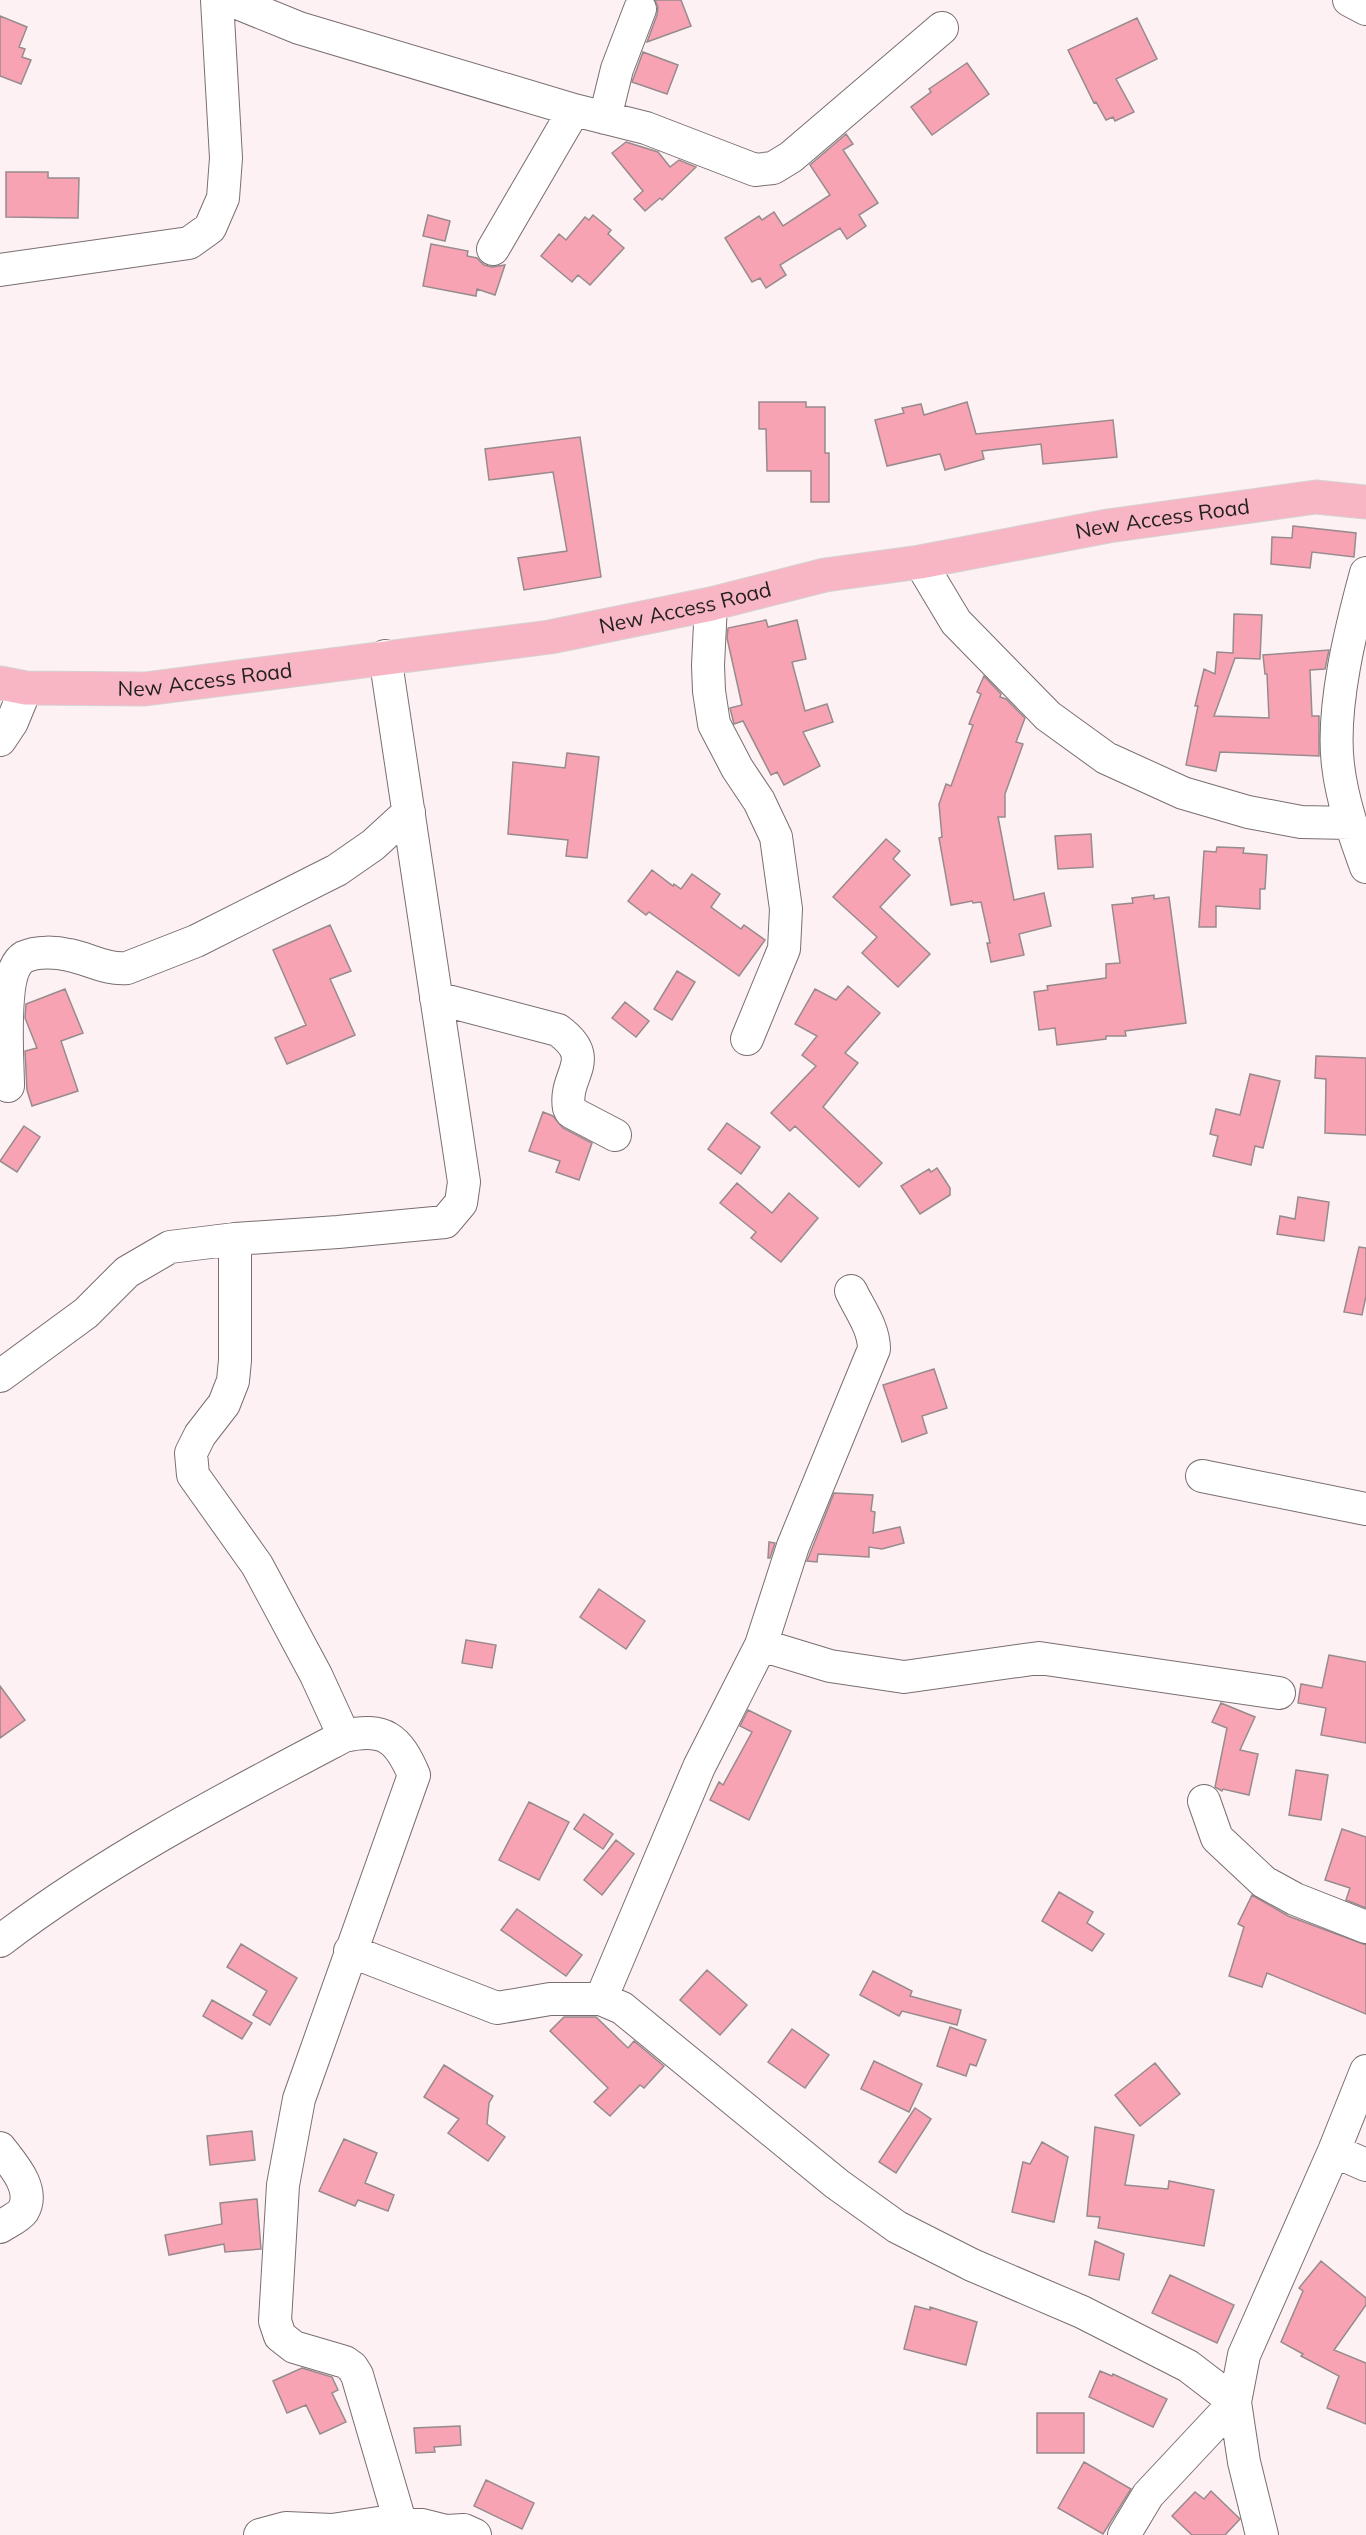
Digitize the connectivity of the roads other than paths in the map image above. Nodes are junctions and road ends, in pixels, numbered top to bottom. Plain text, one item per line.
1 (217, 0) edge
2 (230, 0) edge
3 (1349, 0) edge
4 (640, 9) dead end
5 (1366, 9) edge
6 (942, 28) dead end
7 (574, 110) junction
8 (605, 118) junction
9 (494, 249) dead end
10 (0, 270) edge
11 (1366, 502) edge
12 (920, 562) junction
13 (1366, 573) edge
14 (711, 604) junction
15 (385, 656) junction
16 (13, 686) edge
17 (0, 740) edge
18 (409, 812) junction
19 (1350, 823) junction
20 (1366, 867) edge
21 (436, 998) junction
22 (747, 1039) dead end
23 (8, 1086) dead end
24 (615, 1135) dead end
25 (234, 1239) junction
26 (851, 1291) dead end
27 (0, 1376) edge
28 (1202, 1476) dead end
29 (1366, 1509) edge
30 (761, 1645) junction
31 (1279, 1693) dead end
32 (344, 1736) junction
33 (1204, 1801) dead end
34 (1366, 1927) edge
35 (0, 1941) edge
36 (350, 1951) junction
37 (601, 1999) junction
38 (1366, 2071) edge
39 (0, 2148) edge
40 (1334, 2151) junction
41 (1366, 2165) edge
42 (0, 2228) edge
43 (1235, 2402) junction
44 (403, 2530) edge
45 (260, 2535) edge
46 (476, 2535) edge
47 (1124, 2535) edge
48 (1262, 2535) edge

1 - 10 street
2 - 7 street
3 - 5 street
4 - 8 street
6 - 8 street
7 - 8 street
7 - 9 street
11 - 12 main road, New Access Road
12 - 14 main road, New Access Road
12 - 19 street
13 - 19 street
14 - 15 main road, New Access Road
14 - 22 street
15 - 16 main road, New Access Road
15 - 18 street
16 - 17 street
18 - 21 street
18 - 23 street
19 - 20 street
21 - 24 street
21 - 25 street
25 - 27 street
25 - 32 street
26 - 30 street
28 - 29 street
30 - 31 street
30 - 37 street
32 - 35 street
32 - 36 street
33 - 34 street
36 - 37 street
36 - 44 street
37 - 43 street
38 - 40 street
39 - 42 street
40 - 41 street
40 - 43 street
43 - 47 street
43 - 48 street
44 - 45 street
44 - 46 street

